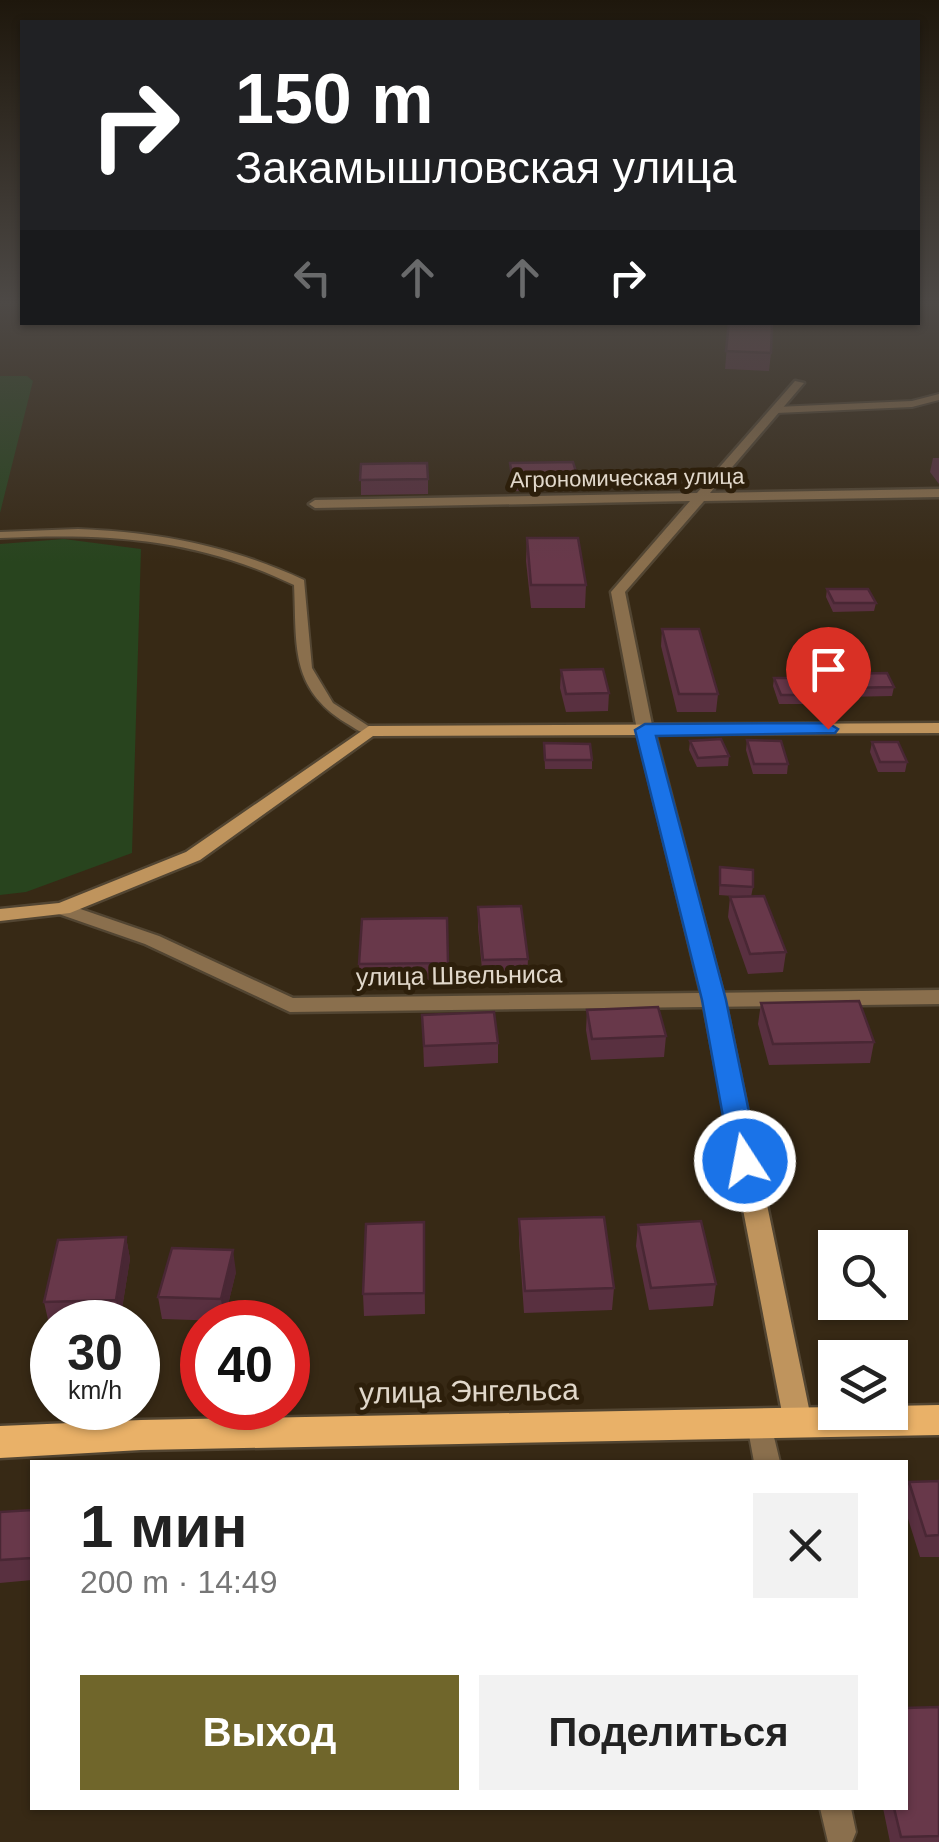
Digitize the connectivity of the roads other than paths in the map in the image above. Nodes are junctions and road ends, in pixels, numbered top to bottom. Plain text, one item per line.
1 (793, 390) edge
2 (939, 396) edge
3 (776, 410) junction
4 (939, 494) edge
5 (704, 496) junction
6 (315, 504) dead end
7 (0, 535) edge
8 (939, 728) edge
9 (645, 730) junction
10 (370, 731) junction
11 (63, 909) junction
12 (0, 915) edge
13 (939, 997) edge
14 (714, 1000) junction
15 (939, 1420) edge
16 (798, 1423) junction
17 (760, 1424) junction
18 (0, 1442) edge
19 (768, 1460) edge

1 - 3 street
2 - 3 lane
3 - 5 street
4 - 5 street, Агрономическая улица
5 - 6 street, Агрономическая улица
5 - 9 street
7 - 10 lane
8 - 9 street
9 - 10 street
9 - 14 street
10 - 11 street
11 - 12 street, улица Швельниса
11 - 14 street, улица Швельниса
13 - 14 street, улица Швельниса
14 - 16 street
15 - 16 main road, улица Энгельса
16 - 17 main road, улица Энгельса
17 - 18 main road, улица Энгельса
17 - 19 lane

